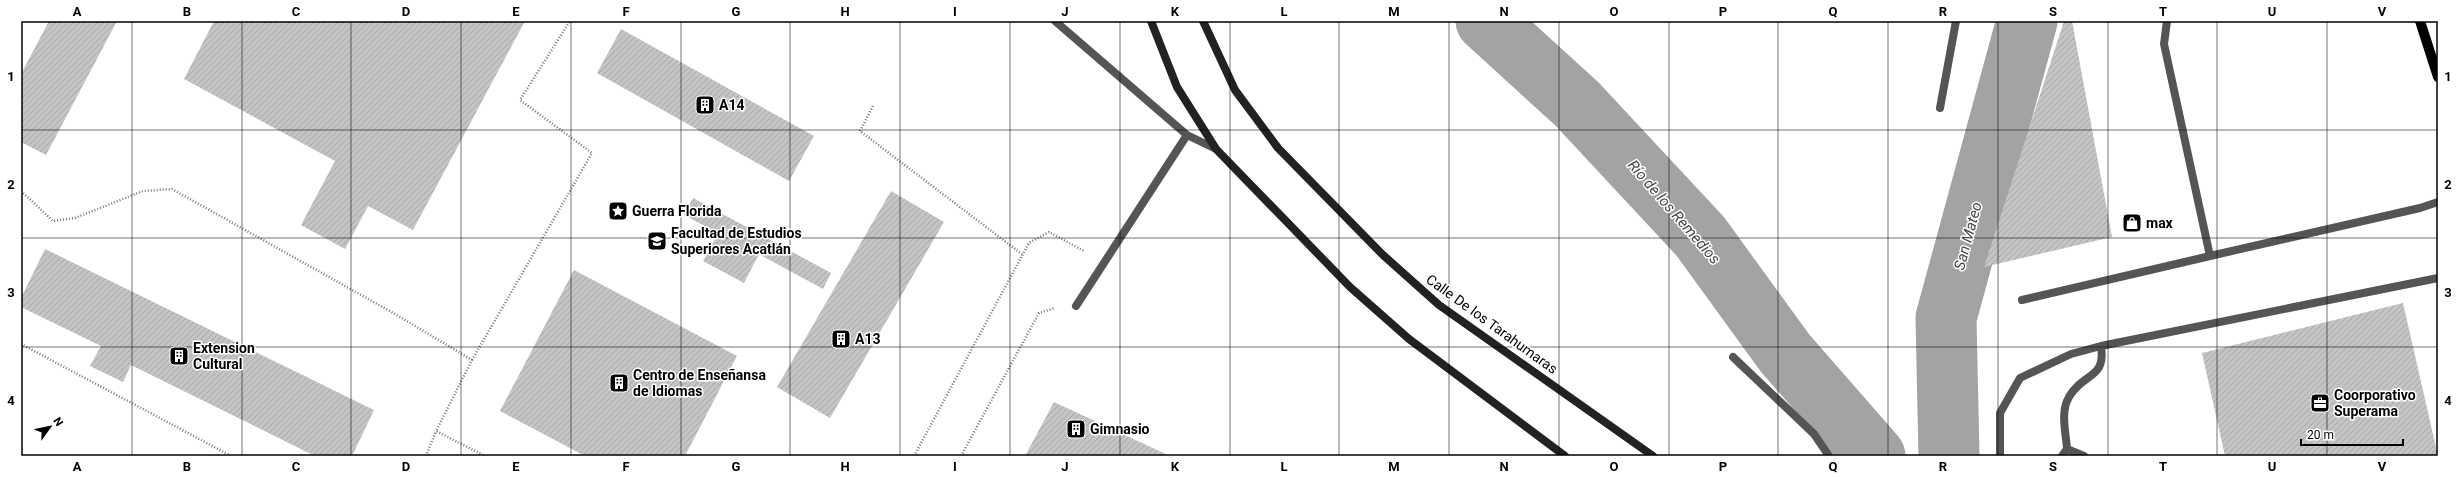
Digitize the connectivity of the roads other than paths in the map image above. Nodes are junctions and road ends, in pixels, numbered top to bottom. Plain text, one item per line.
1 (1055, 21) edge
2 (1151, 21) edge
3 (1203, 21) edge
4 (1956, 21) edge
5 (2167, 21) edge
6 (2420, 21) edge
7 (2438, 77) edge
8 (1940, 108) dead end
9 (1187, 135) junction
10 (1216, 149) junction
11 (2438, 202) edge
12 (2210, 256) junction
13 (2438, 278) edge
14 (2022, 300) dead end
15 (1078, 304) road end
16 (2101, 346) junction
17 (1733, 357) dead end
18 (2065, 453) edge
19 (1565, 456) edge
20 (1653, 456) edge
21 (1829, 456) edge
22 (2000, 456) edge
23 (2084, 456) edge

1 - 9 street
2 - 10 main road
3 - 20 main road, Calle De los Tarahumaras
4 - 8 street
5 - 12 street
6 - 7 main road
9 - 10 street
9 - 15 street
10 - 19 main road
11 - 12 street
12 - 14 street
13 - 16 street
16 - 18 street
16 - 22 street
17 - 21 street
18 - 23 street

